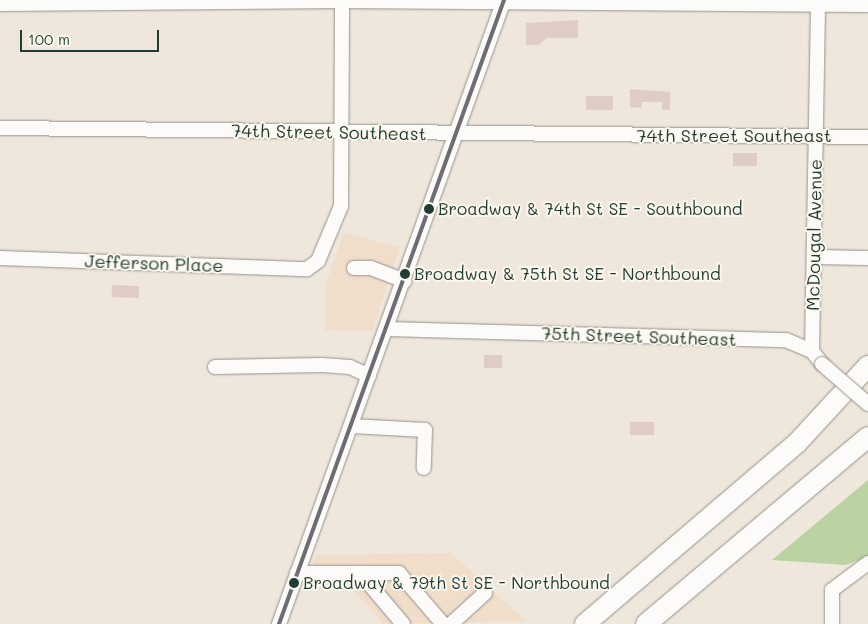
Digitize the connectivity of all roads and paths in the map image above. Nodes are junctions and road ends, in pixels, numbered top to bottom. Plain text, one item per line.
1 (342, 0) edge
2 (504, 1) edge
3 (818, 2) edge
4 (0, 4) edge
5 (868, 5) edge
6 (0, 128) edge
7 (342, 132) junction
8 (460, 133) junction
9 (816, 135) junction
10 (868, 137) edge
11 (815, 257) junction
12 (0, 258) edge
13 (868, 258) edge
14 (354, 268) dead end
15 (405, 281) junction
16 (387, 329) junction
17 (812, 351) junction
18 (868, 366) edge
19 (215, 367) dead end
20 (369, 376) junction
21 (868, 404) edge
22 (351, 426) junction
23 (868, 437) edge
24 (424, 468) dead end
25 (868, 563) edge
26 (298, 573) junction
27 (360, 573) junction
28 (485, 593) dead end
29 (279, 624) edge
30 (403, 624) edge
31 (443, 624) edge
32 (451, 624) edge
33 (586, 624) edge
34 (646, 624) edge
35 (832, 624) edge

1 - 2 street
1 - 4 street
1 - 7 street
2 - 3 street
2 - 8 street
3 - 5 street
3 - 9 street, McDougal Avenue
6 - 7 street, 74th Street Southeast
7 - 8 street, 74th Street Southeast
7 - 12 street, Jefferson Place
8 - 9 street, 74th Street Southeast
8 - 15 street
9 - 10 street, 74th Street Southeast
9 - 11 street, McDougal Avenue
11 - 13 street
11 - 17 street, McDougal Avenue
14 - 15 street
15 - 16 street
16 - 17 street, 75th Street Southeast
16 - 20 street
17 - 21 street, 75th Street Southeast, bridge
18 - 33 highway
19 - 20 street
20 - 22 street
22 - 24 street
22 - 26 street
23 - 34 highway
25 - 35 street
26 - 27 street
26 - 29 street
27 - 30 street
27 - 31 street
28 - 32 street

